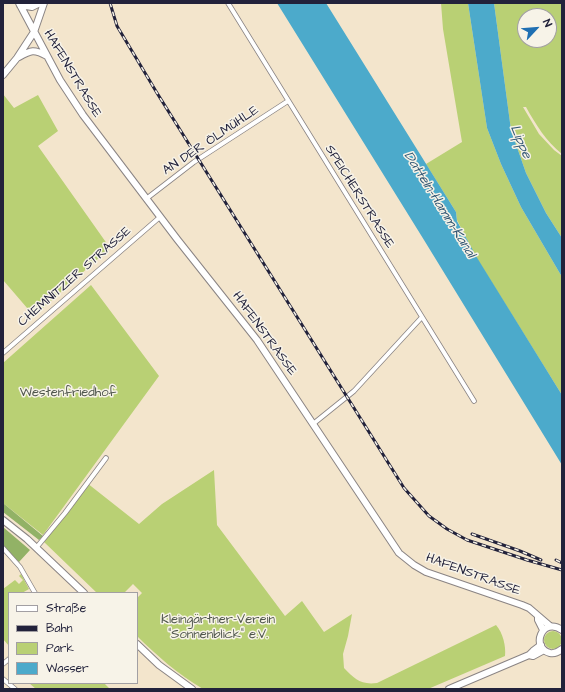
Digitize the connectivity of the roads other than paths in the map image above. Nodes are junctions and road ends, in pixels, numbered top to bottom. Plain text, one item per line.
1 (40, 3) edge
2 (44, 3) edge
3 (228, 3) edge
4 (19, 4) edge
5 (34, 32) junction
6 (47, 56) junction
7 (17, 58) junction
8 (3, 75) edge
9 (288, 101) junction
10 (146, 199) junction
11 (160, 217) junction
12 (422, 316) junction
13 (3, 353) edge
14 (474, 401) dead end
15 (313, 424) junction
16 (106, 458) dead end
17 (3, 520) edge
18 (3, 548) edge
19 (36, 548) junction
20 (34, 592) edge
21 (83, 592) edge
22 (538, 617) junction
23 (550, 626) junction
24 (543, 630) junction
25 (562, 630) edge
26 (138, 645) edge
27 (542, 648) junction
28 (562, 649) edge
29 (192, 689) edge
30 (449, 689) edge

1 - 4 street
2 - 5 street
3 - 9 street, SPEICHERSTRASSE
4 - 5 street, HAFENSTRASSE
5 - 6 street, HAFENSTRASSE
5 - 7 street
6 - 7 street
6 - 10 street, HAFENSTRASSE
7 - 8 street
9 - 10 street, AN DER ÖLMÜHLE
9 - 12 street, SPEICHERSTRASSE
10 - 11 street, HAFENSTRASSE
11 - 13 street, CHEMNITZER STRASSE
11 - 15 street, HAFENSTRASSE
12 - 14 street, SPEICHERSTRASSE
12 - 15 street
15 - 22 street, HAFENSTRASSE
16 - 19 street
17 - 19 street
18 - 20 street
19 - 21 street
22 - 23 street, HAFENSTRASSE
22 - 24 street, HAFENSTRASSE
23 - 24 street
23 - 25 street, HAFENSTRASSE
24 - 27 street
26 - 29 street
27 - 28 street
27 - 30 street

